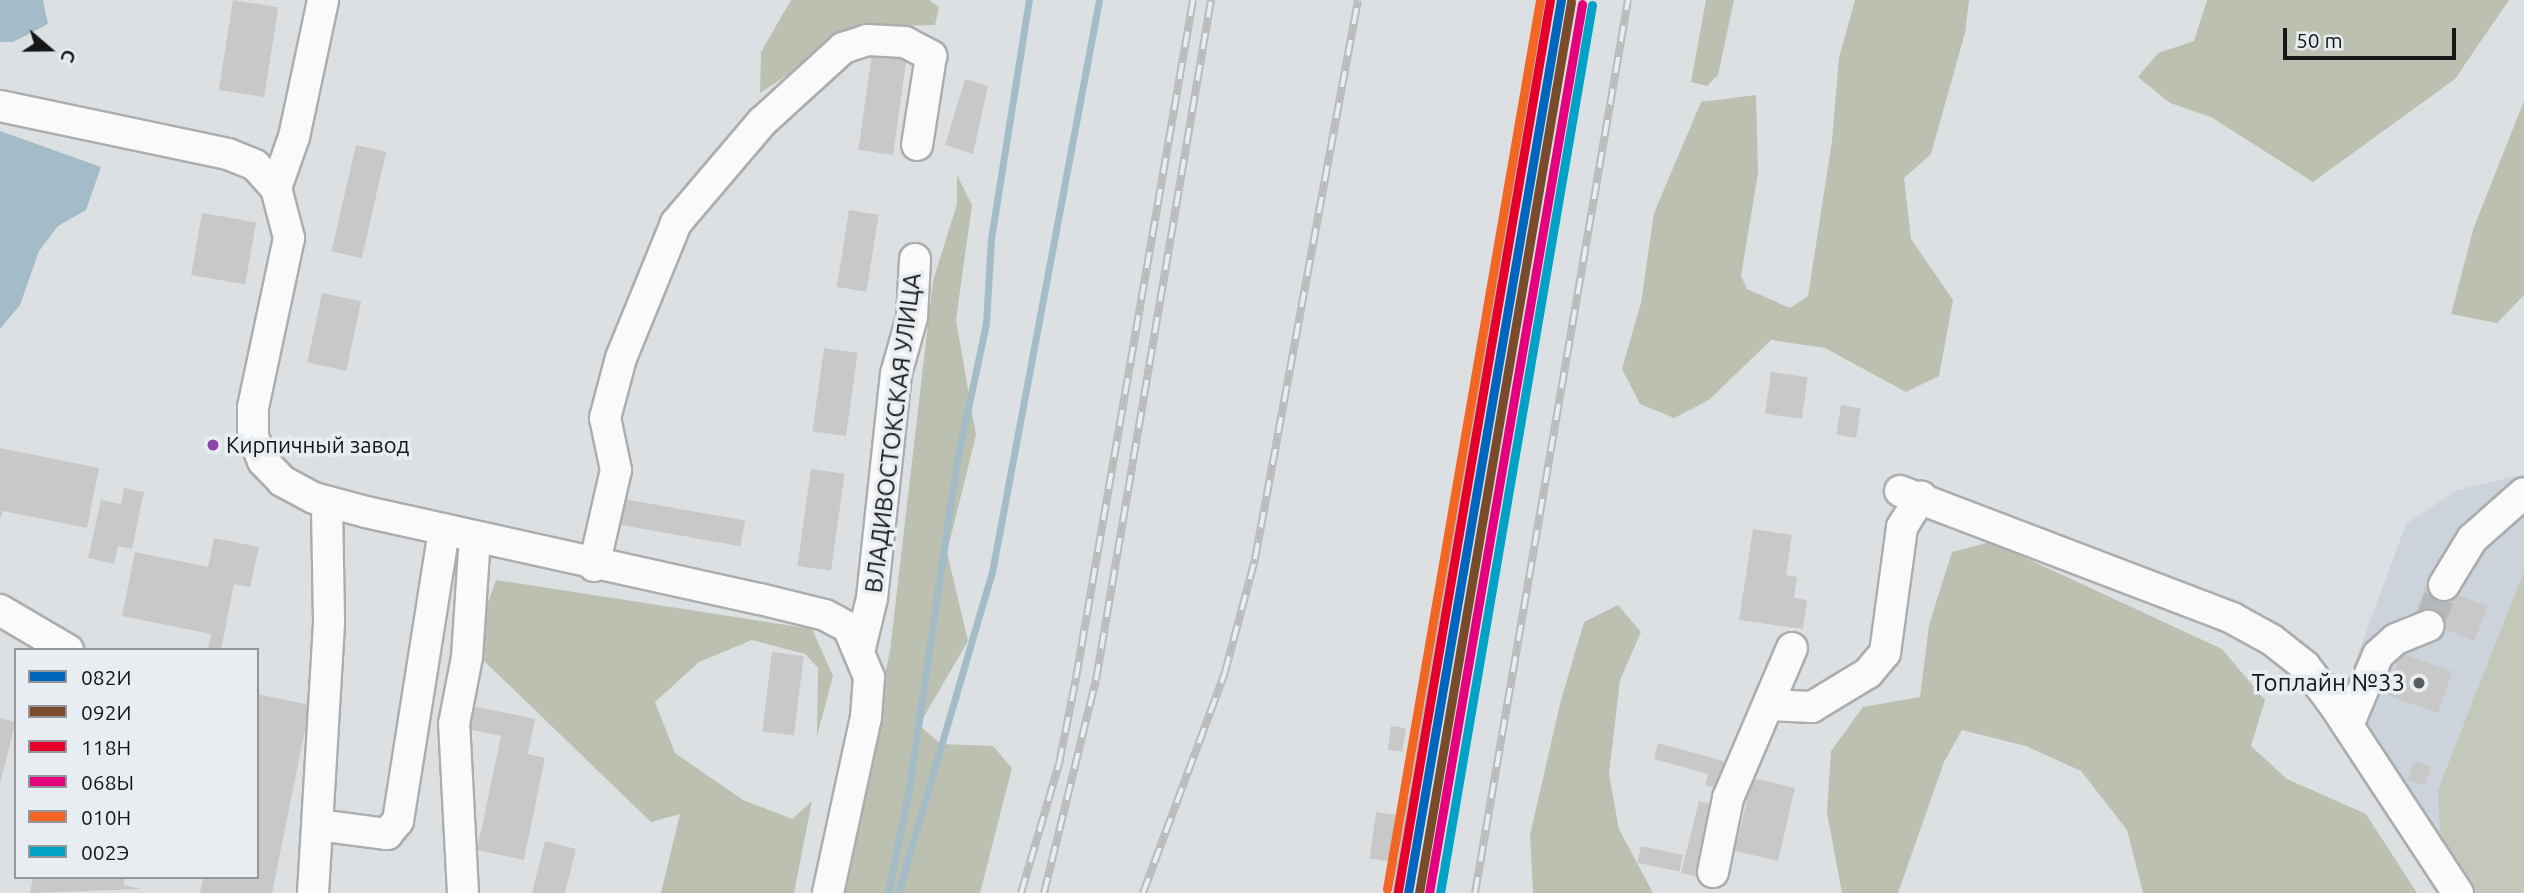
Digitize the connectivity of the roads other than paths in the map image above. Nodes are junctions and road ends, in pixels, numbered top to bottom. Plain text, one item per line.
1 (323, 0) edge
2 (0, 106) edge
3 (918, 145) dead end
4 (276, 188) junction
5 (915, 259) dead end
6 (2524, 493) edge
7 (327, 502) junction
8 (444, 530) junction
9 (475, 538) junction
10 (594, 566) junction
11 (2444, 585) tunnel mouth
12 (0, 610) edge
13 (2428, 626) dead end
14 (65, 648) edge
15 (860, 648) junction
16 (1793, 648) dead end
17 (1769, 705) junction
18 (2348, 725) junction
19 (318, 825) junction
20 (1713, 872) dead end
21 (313, 893) edge
22 (463, 893) edge
23 (828, 893) edge
24 (2458, 893) edge

1 - 4 street
2 - 4 street
3 - 10 street
4 - 7 street
5 - 15 street, ВЛАДИВОСТОКСКАЯ УЛИЦА
6 - 11 street
7 - 8 street
7 - 19 street
8 - 9 street
8 - 19 street
9 - 10 street
9 - 22 street
10 - 15 street
12 - 14 street
13 - 18 street
15 - 23 street
16 - 17 street
17 - 18 street
17 - 20 street
18 - 24 street
19 - 21 street

